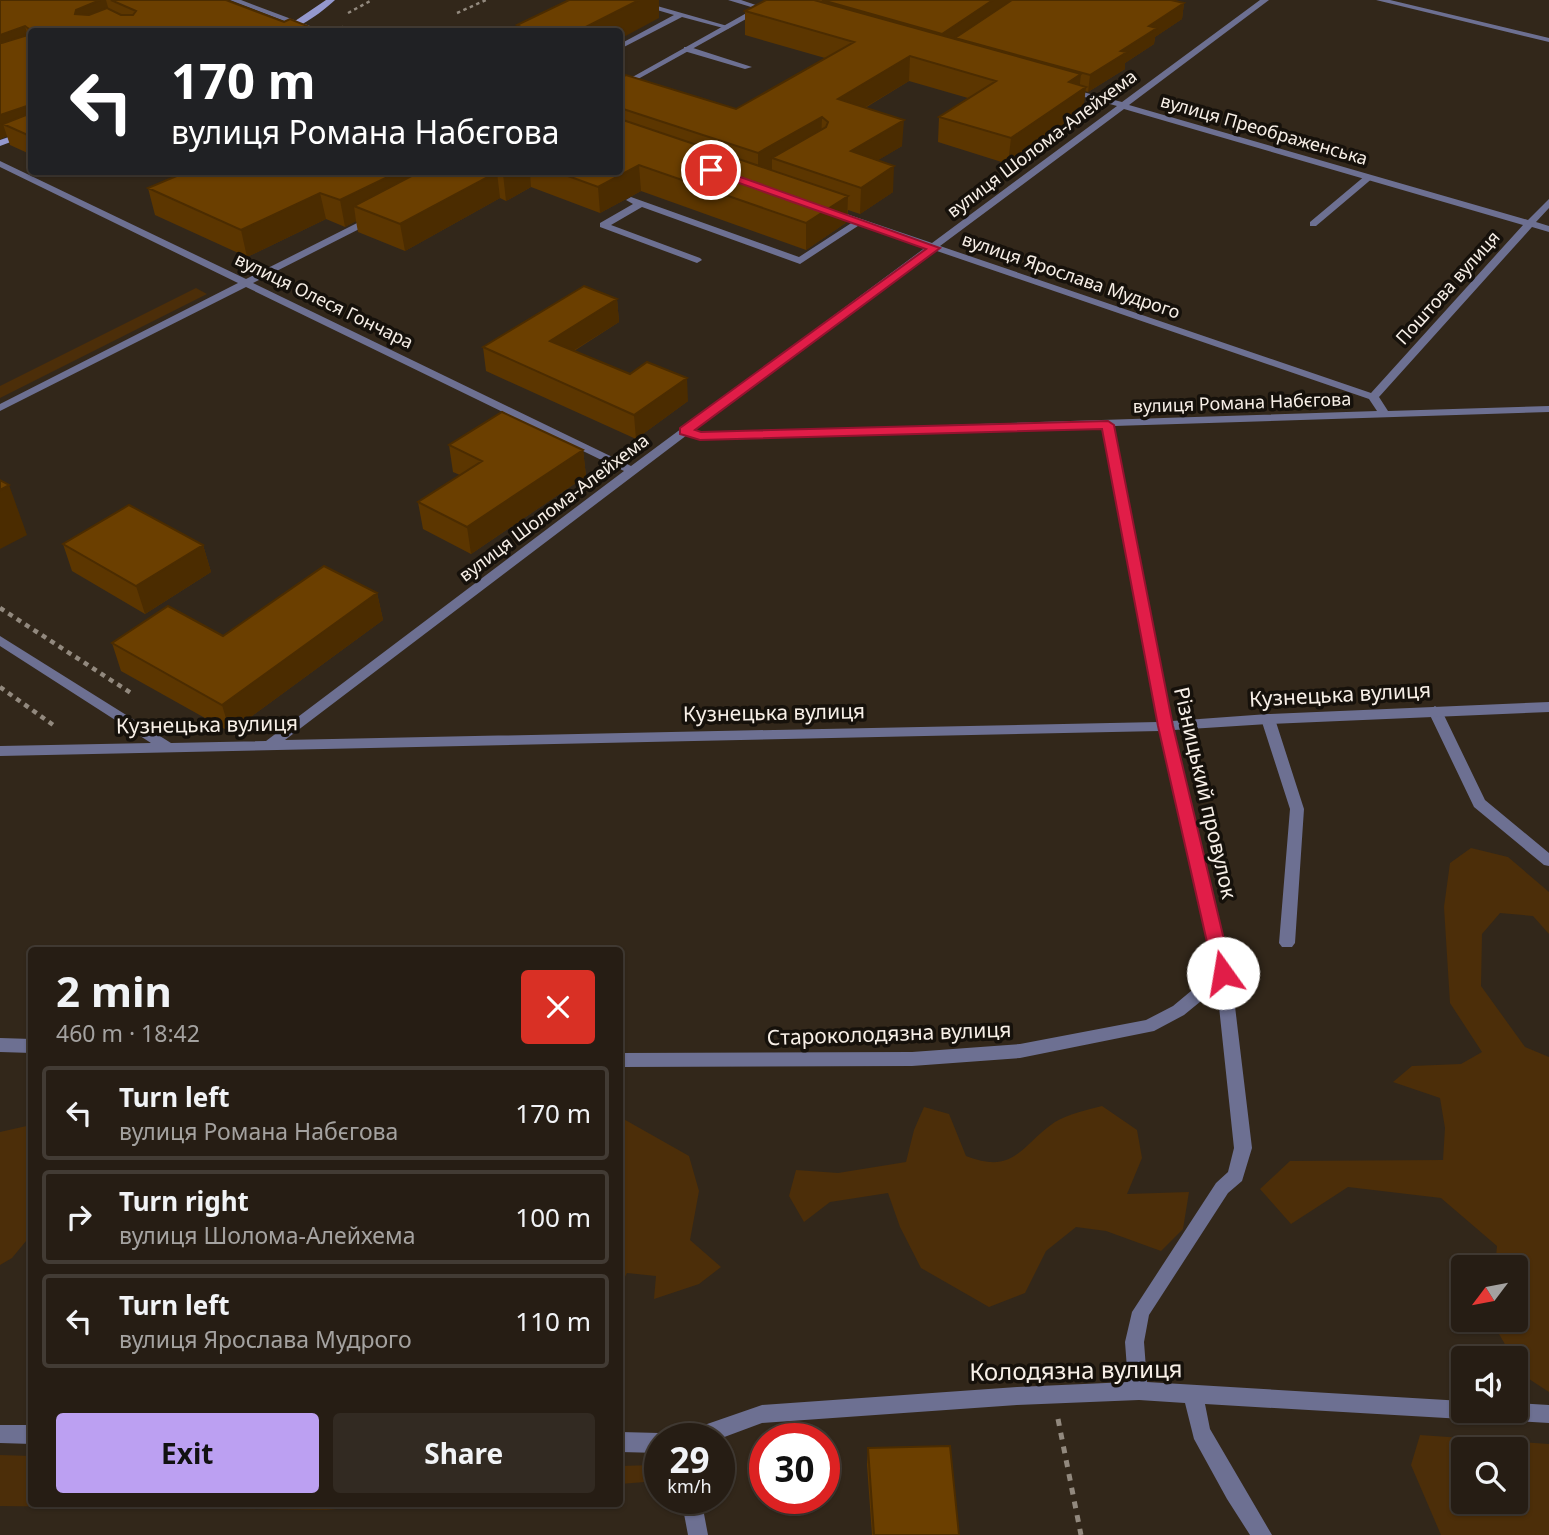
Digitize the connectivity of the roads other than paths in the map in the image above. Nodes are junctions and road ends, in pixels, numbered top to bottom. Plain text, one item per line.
1 (234, 0) edge
2 (331, 0) edge
3 (627, 0) edge
4 (733, 0) edge
5 (1265, 0) edge
6 (1380, 0) edge
7 (771, 5) edge
8 (680, 15) junction
9 (298, 23) junction
10 (727, 27) junction
11 (287, 28) edge
12 (311, 28) edge
13 (1549, 40) edge
14 (623, 45) edge
15 (687, 49) junction
16 (748, 67) dead end
17 (623, 85) edge
18 (1058, 87) edge
19 (1122, 105) junction
20 (28, 132) edge
21 (0, 143) edge
22 (0, 164) edge
23 (1369, 177) junction
24 (1549, 202) edge
25 (820, 208) edge
26 (379, 215) edge
27 (859, 222) junction
28 (1313, 224) dead end
29 (1529, 224) junction
30 (1549, 229) edge
31 (934, 248) junction
32 (697, 260) dead end
33 (248, 284) junction
34 (1373, 397) junction
35 (0, 408) edge
36 (1549, 409) edge
37 (1385, 415) junction
38 (1108, 425) junction
39 (685, 431) junction
40 (632, 471) junction
41 (0, 640) edge
42 (1549, 706) edge
43 (1434, 712) junction
44 (1269, 719) junction
45 (1166, 726) junction
46 (269, 745) junction
47 (166, 746) junction
48 (0, 751) edge
49 (1549, 861) edge
50 (1287, 943) dead end
51 (1223, 973) junction
52 (0, 1045) edge
53 (28, 1046) edge
54 (623, 1060) edge
55 (1139, 1391) junction
56 (1193, 1394) junction
57 (1451, 1409) edge
58 (1528, 1414) edge
59 (1549, 1415) edge
60 (735, 1424) edge
61 (0, 1434) edge
62 (28, 1435) edge
63 (623, 1442) edge
64 (644, 1443) edge
65 (694, 1514) edge
66 (698, 1535) edge
67 (1262, 1535) edge

1 - 9 street
2 - 9 street
3 - 8 street
4 - 7 street
5 - 19 street, вулиця Шолома-Алейхема
6 - 13 street
7 - 10 street
8 - 10 street
8 - 14 street
9 - 11 street
9 - 12 street
10 - 15 street
15 - 16 street
15 - 17 street
18 - 19 street, вулиця Преображенська
19 - 23 street, вулиця Преображенська
19 - 31 street, вулиця Шолома-Алейхема
20 - 21 street
22 - 33 street, вулиця Олеся Гончара
23 - 28 street
23 - 29 street, вулиця Преображенська
24 - 29 street, Поштова вулиця
25 - 27 street, вулиця Ярослава Мудрого
26 - 33 street
27 - 31 street, вулиця Ярослава Мудрого
27 - 32 street
29 - 30 street, вулиця Преображенська
29 - 34 street, Поштова вулиця
31 - 34 street, вулиця Ярослава Мудрого
31 - 39 street, вулиця Шолома-Алейхема
33 - 35 street
33 - 40 street, вулиця Олеся Гончара
34 - 37 street
36 - 37 street, вулиця Романа Набєгова
37 - 38 street, вулиця Романа Набєгова
38 - 39 street, вулиця Романа Набєгова
38 - 45 street, Різницький провулок
39 - 40 street, вулиця Шолома-Алейхема
40 - 46 street, вулиця Шолома-Алейхема
41 - 47 street
42 - 43 street, Кузнецька вулиця
43 - 44 street, Кузнецька вулиця
43 - 49 street
44 - 45 street, Кузнецька вулиця
44 - 50 street
45 - 46 street, Кузнецька вулиця
45 - 51 street, Різницький провулок
46 - 47 street, Кузнецька вулиця
47 - 48 street, Кузнецька вулиця
51 - 54 street, Староколодязна вулиця
51 - 55 street, Різницький провулок
52 - 53 street
55 - 56 street, Колодязна вулиця
55 - 60 street, Колодязна вулиця
56 - 57 street, Колодязна вулиця
56 - 67 street
58 - 59 street
61 - 62 street
63 - 64 street
65 - 66 street

